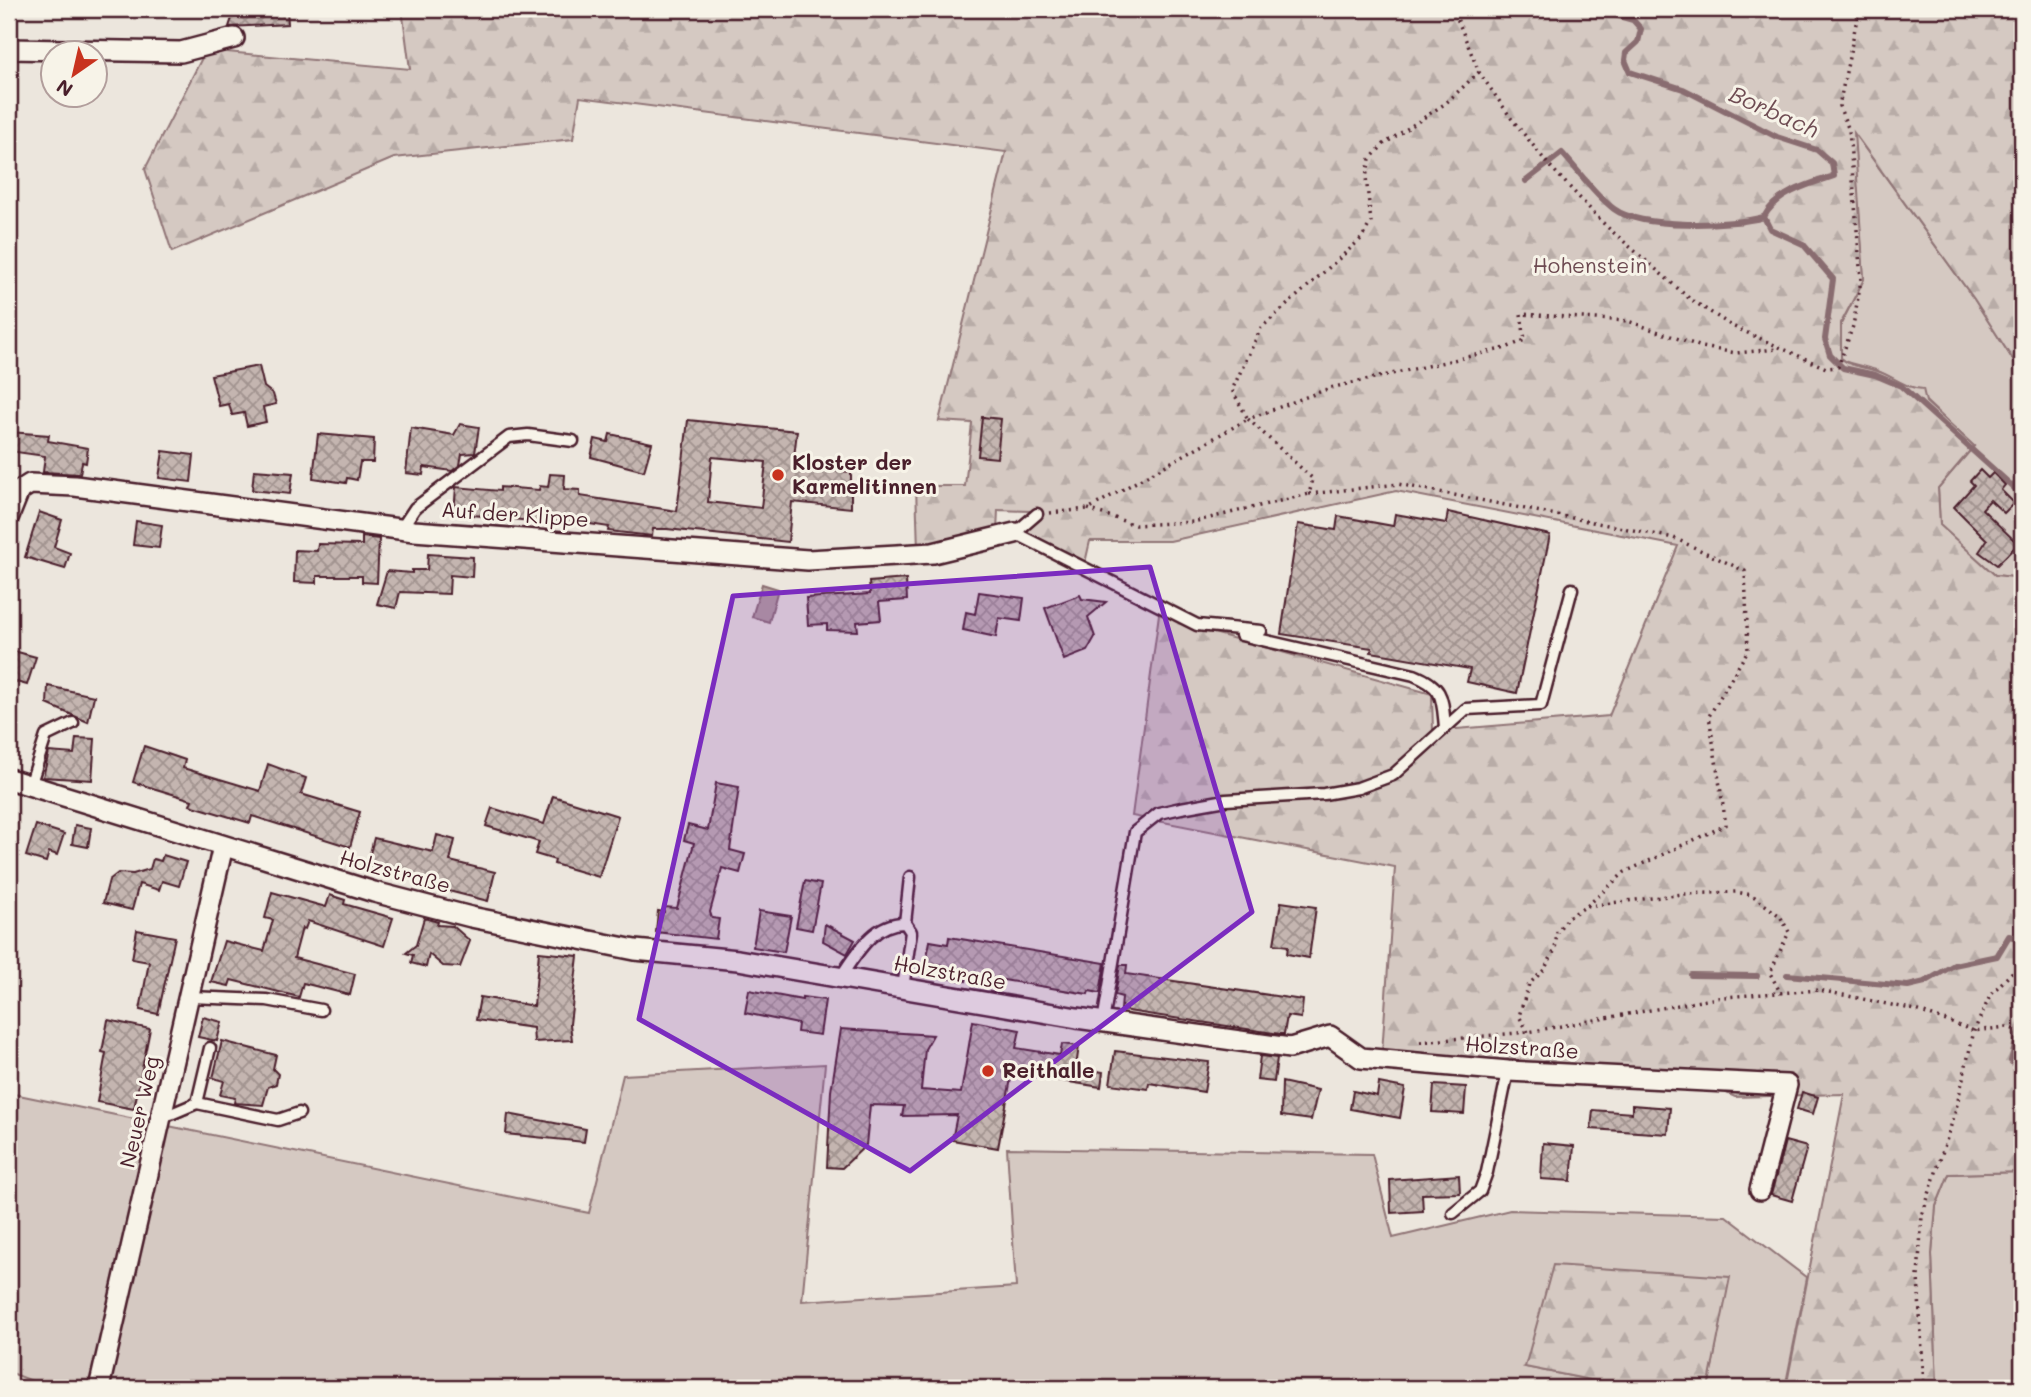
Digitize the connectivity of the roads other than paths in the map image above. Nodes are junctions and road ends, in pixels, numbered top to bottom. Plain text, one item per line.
1 (234, 38) dead end
2 (9, 49) edge
3 (573, 441) dead end
4 (12, 495) edge
5 (1037, 514) road end
6 (9, 516) edge
7 (400, 529) junction
8 (1015, 533) junction
9 (1572, 589) dead end
10 (1197, 625) junction
11 (1261, 631) dead end
12 (73, 723) dead end
13 (1445, 727) junction
14 (9, 779) edge
15 (30, 786) junction
16 (223, 846) junction
17 (910, 877) dead end
18 (905, 923) junction
19 (841, 975) junction
20 (903, 988) junction
21 (190, 997) junction
22 (321, 1010) dead end
23 (1102, 1022) junction
24 (210, 1048) dead end
25 (1508, 1071) junction
26 (197, 1103) junction
27 (163, 1113) junction
28 (299, 1113) dead end
29 (1760, 1190) dead end
30 (1452, 1213) dead end
31 (99, 1388) edge

1 - 2 street
3 - 7 lane
4 - 6 street, Auf der Klippe
4 - 7 street, Auf der Klippe
5 - 8 lane
7 - 8 street, Auf der Klippe
8 - 10 lane
9 - 13 lane
10 - 11 lane
10 - 13 lane
12 - 15 lane
13 - 23 lane
14 - 15 street, Holzstraße
15 - 16 street, Holzstraße
16 - 19 street, Holzstraße
16 - 21 street, Neuer Weg
17 - 18 lane
18 - 19 lane
18 - 20 lane
19 - 20 street, Holzstraße
20 - 23 street, Holzstraße
21 - 22 lane
21 - 27 street, Neuer Weg
23 - 25 street, Holzstraße
24 - 26 lane
25 - 29 street, Holzstraße
25 - 30 lane
26 - 27 lane
26 - 28 lane
27 - 31 street, Neuer Weg

